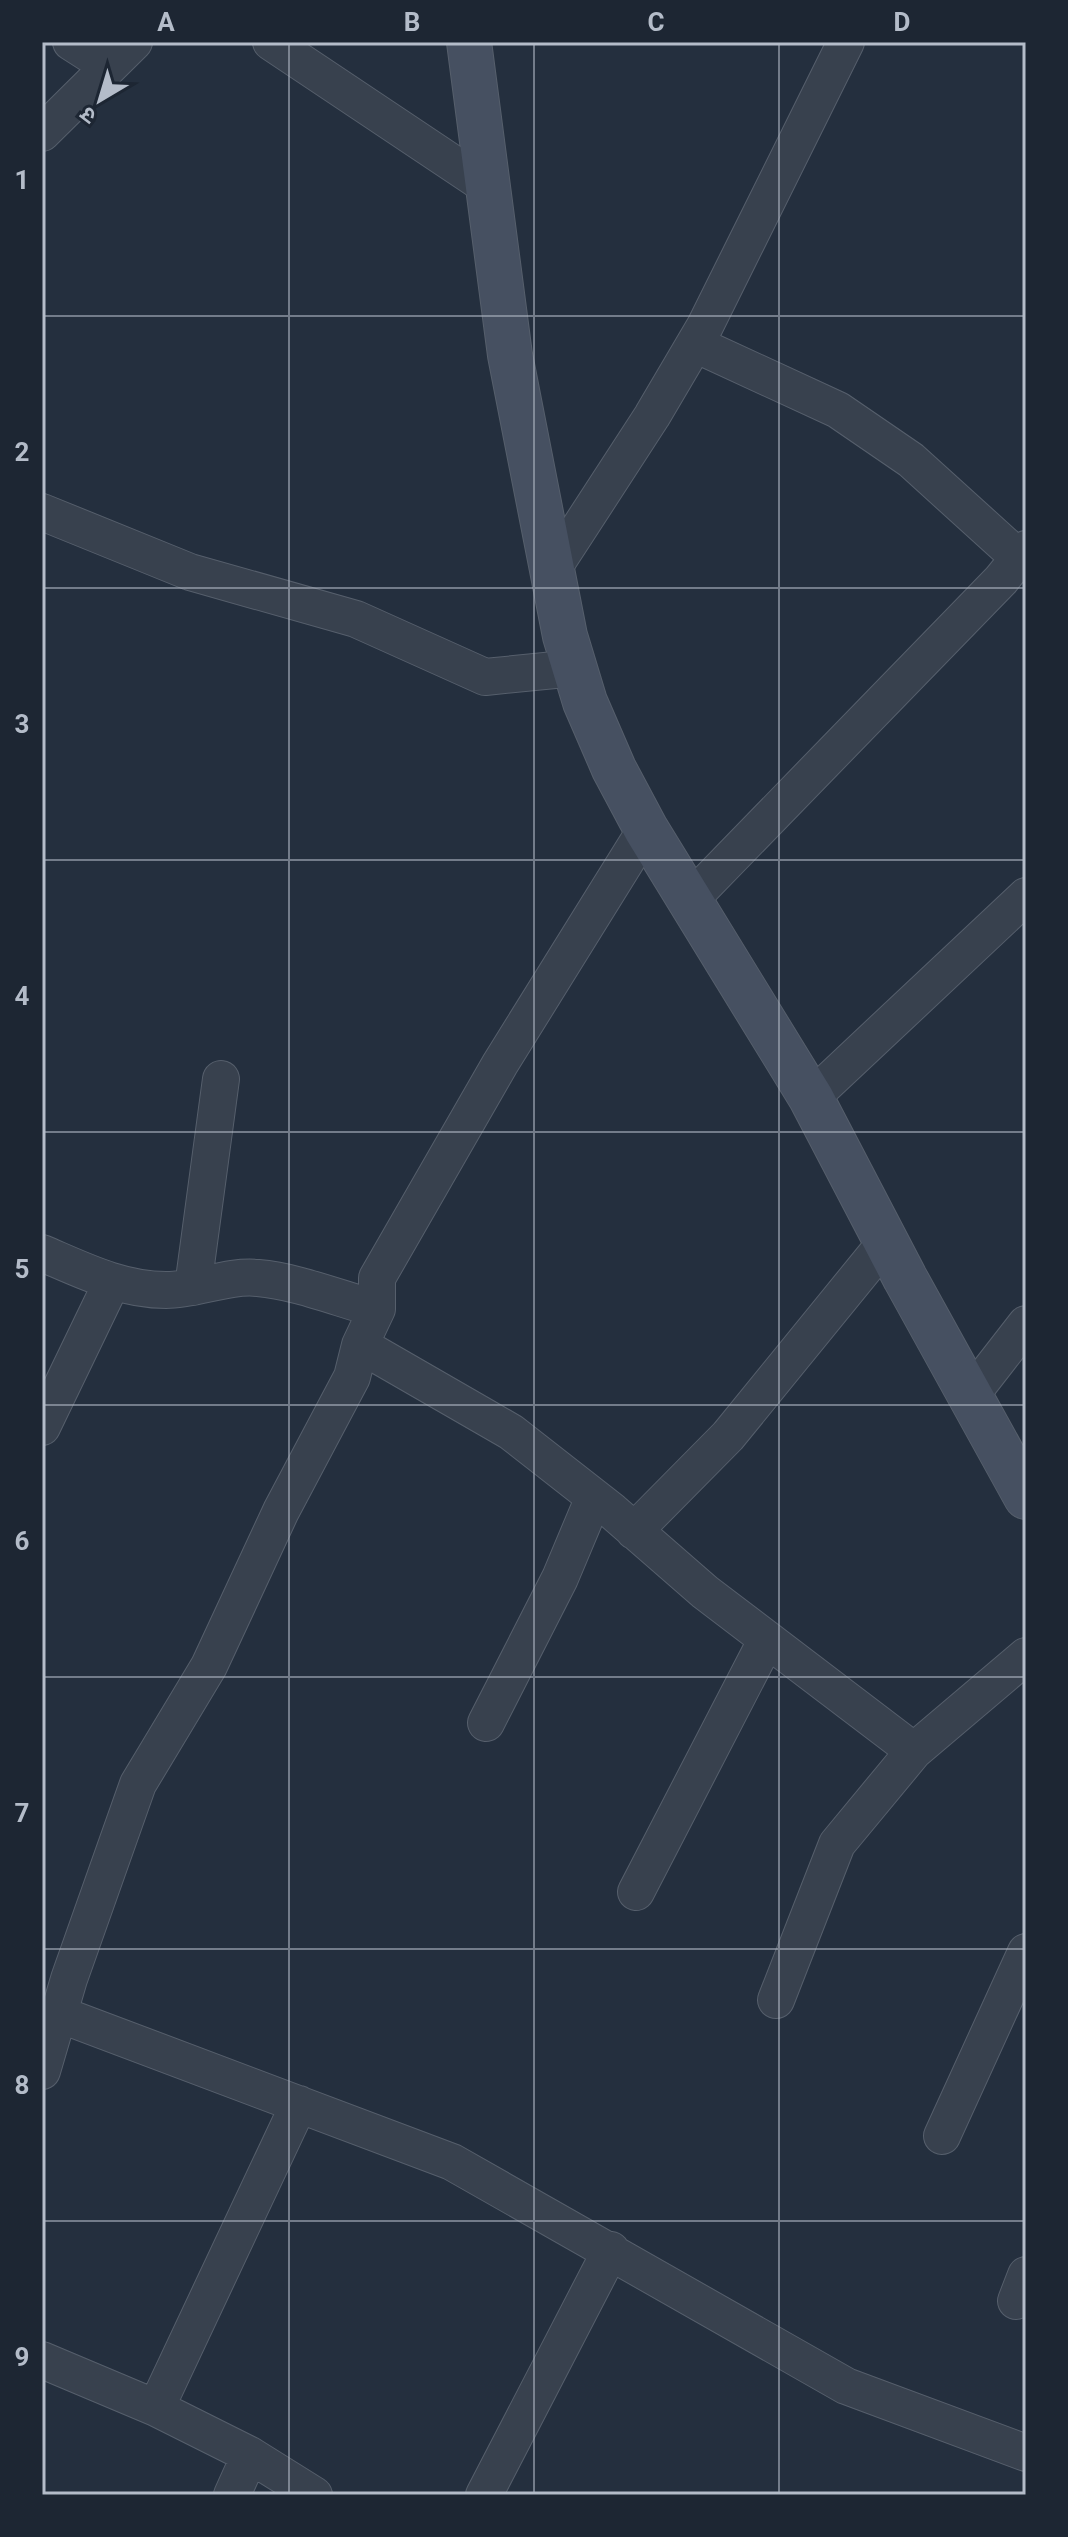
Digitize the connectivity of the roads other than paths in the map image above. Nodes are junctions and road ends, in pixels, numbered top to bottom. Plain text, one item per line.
1 (71, 42) edge
2 (271, 42) edge
3 (469, 42) edge
4 (846, 42) edge
5 (120, 54) edge
6 (42, 133) edge
7 (488, 187) junction
8 (695, 344) junction
9 (42, 512) edge
10 (552, 570) junction
11 (1018, 571) edge
12 (575, 668) junction
13 (646, 829) junction
14 (1026, 896) edge
15 (689, 901) junction
16 (221, 1079) dead end
17 (811, 1098) junction
18 (886, 1242) junction
19 (42, 1253) edge
20 (112, 1282) junction
21 (193, 1287) junction
22 (377, 1309) junction
23 (1026, 1324) edge
24 (360, 1345) junction
25 (970, 1396) junction
26 (42, 1427) edge
27 (594, 1497) junction
28 (1026, 1497) edge
29 (634, 1531) junction
30 (767, 1639) junction
31 (1026, 1656) edge
32 (486, 1723) dead end
33 (914, 1751) junction
34 (636, 1892) dead end
35 (1026, 1952) edge
36 (56, 1995) edge
37 (776, 2000) dead end
38 (42, 2071) edge
39 (299, 2104) junction
40 (942, 2136) dead end
41 (611, 2250) junction
42 (42, 2360) edge
43 (156, 2408) junction
44 (1026, 2453) edge
45 (250, 2455) junction
46 (232, 2495) edge
47 (314, 2495) edge
48 (484, 2495) edge

1 - 5 street
2 - 7 street
3 - 7 street
4 - 8 street
5 - 6 street
7 - 10 street
8 - 10 street
8 - 11 street
9 - 12 street
10 - 12 street
11 - 15 street
12 - 13 street
13 - 15 street
13 - 22 street
14 - 17 street
15 - 17 street
16 - 21 street
17 - 18 street
18 - 25 street
18 - 29 street
19 - 20 street
20 - 21 street
20 - 26 street
21 - 22 street
22 - 24 street
23 - 25 street
24 - 27 street
24 - 36 street
25 - 28 street
27 - 29 street
27 - 32 street
29 - 30 street
30 - 33 street
30 - 34 street
31 - 33 street
33 - 37 street
35 - 40 street
36 - 38 street
36 - 39 street
39 - 41 street
39 - 43 street
41 - 44 street
41 - 48 street
42 - 43 street
43 - 45 street
45 - 46 street
45 - 47 street

